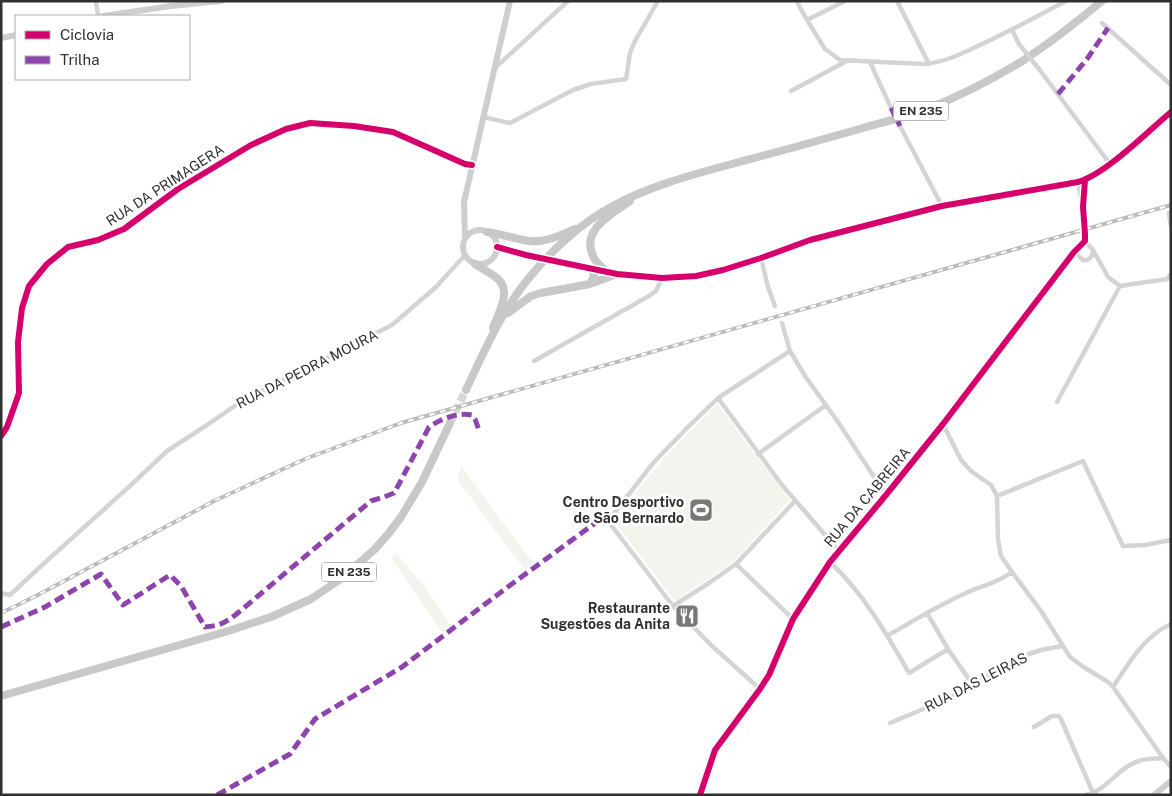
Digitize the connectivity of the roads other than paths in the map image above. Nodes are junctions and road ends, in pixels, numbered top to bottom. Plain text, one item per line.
1 (96, 1) edge
2 (221, 1) edge
3 (510, 1) edge
4 (568, 1) edge
5 (658, 1) edge
6 (798, 1) edge
7 (845, 1) edge
8 (897, 1) edge
9 (1066, 1) edge
10 (1102, 1) edge
11 (98, 15) edge
12 (110, 15) edge
13 (807, 20) junction
14 (1102, 23) dead end
15 (1012, 30) junction
16 (15, 35) edge
17 (1, 38) edge
18 (849, 60) junction
19 (870, 62) junction
20 (929, 64) junction
21 (496, 67) junction
22 (1171, 86) edge
23 (791, 91) dead end
24 (891, 108) dead end
25 (1171, 112) edge
26 (483, 117) junction
27 (900, 126) dead end
28 (1110, 164) junction
29 (472, 165) junction
30 (1086, 180) junction
31 (1078, 182) junction
32 (650, 189) junction
33 (942, 206) junction
34 (1083, 207) junction
35 (1171, 212) edge
36 (464, 220) junction
37 (1084, 223) tunnel mouth
38 (582, 226) junction
39 (1171, 227) edge
40 (475, 231) junction
41 (487, 232) junction
42 (1085, 234) tunnel mouth
43 (465, 240) junction
44 (1084, 241) junction
45 (497, 247) junction
46 (1093, 250) junction
47 (1074, 252) junction
48 (465, 255) junction
49 (761, 258) junction
50 (594, 259) junction
51 (1089, 259) junction
52 (475, 264) junction
53 (1101, 265) junction
54 (590, 269) junction
55 (607, 272) junction
56 (616, 274) junction
57 (1171, 274) edge
58 (662, 278) junction
59 (590, 284) junction
60 (1120, 286) junction
61 (775, 306) dead end
62 (502, 318) junction
63 (782, 323) dead end
64 (485, 350) junction
65 (790, 351) junction
66 (534, 361) dead end
67 (466, 390) tunnel mouth
68 (718, 398) junction
69 (1057, 402) dead end
70 (826, 406) junction
71 (450, 424) tunnel mouth
72 (943, 424) junction
73 (1, 436) edge
74 (758, 454) junction
75 (886, 495) junction
76 (997, 496) junction
77 (795, 500) junction
78 (1171, 540) edge
79 (839, 551) junction
80 (830, 562) junction
81 (736, 564) junction
82 (1012, 572) junction
83 (1, 593) edge
84 (672, 606) junction
85 (927, 613) junction
86 (793, 619) junction
87 (1171, 624) edge
88 (887, 636) junction
89 (1062, 646) junction
90 (948, 649) junction
91 (973, 686) junction
92 (1113, 686) junction
93 (760, 689) junction
94 (1, 696) edge
95 (890, 723) dead end
96 (1034, 726) dead end
97 (1163, 758) junction
98 (1171, 767) edge
99 (1171, 781) edge
100 (1092, 793) junction
101 (700, 795) edge
102 (1086, 795) edge
103 (1154, 795) edge

1 - 11 street
2 - 12 street
3 - 21 street
4 - 21 street
5 - 26 street
6 - 13 street
7 - 13 street
8 - 20 street
9 - 15 street
10 - 32 main road, EN 235
13 - 18 street
14 - 22 street
15 - 20 street
15 - 28 street, bridge
16 - 17 street
18 - 19 street
18 - 23 street
19 - 20 street
19 - 24 street
21 - 26 street
25 - 28 street
26 - 29 street
27 - 33 street
28 - 30 street
29 - 36 street
29 - 73 street, RUA DA PRIMAGERA
30 - 31 street
30 - 34 street
31 - 33 street
31 - 34 street
32 - 38 main road, EN 235
32 - 50 main road
33 - 49 street
34 - 37 street
35 - 39 street
36 - 40 street
36 - 43 street
38 - 41 main road
38 - 62 main road, EN 235
40 - 41 street
40 - 43 street
41 - 45 street
42 - 44 street
43 - 48 street
44 - 46 street
44 - 47 street, RUA DA CABREIRA
45 - 52 street
45 - 54 street, bridge
46 - 51 street
46 - 53 street
47 - 51 street
47 - 72 street, RUA DA CABREIRA
48 - 52 street
48 - 83 street, RUA DA PEDRA MOURA
49 - 58 street
49 - 61 street
50 - 54 main road
50 - 55 main road
51 - 53 street
52 - 64 main road
53 - 60 street
54 - 55 street
54 - 59 main road
55 - 56 street
56 - 58 street
56 - 59 main road
57 - 60 street
58 - 66 street
59 - 62 main road
60 - 69 street
62 - 64 main road, EN 235
63 - 65 street
64 - 67 main road, EN 235
65 - 68 street
65 - 70 street
68 - 74 street
68 - 84 street
70 - 74 street
70 - 75 street
71 - 94 main road, EN 235
72 - 75 street, RUA DA CABREIRA
72 - 76 street
74 - 77 street
75 - 79 street, RUA DA CABREIRA
76 - 78 street
76 - 82 street
77 - 79 street
77 - 81 street
79 - 80 street, RUA DA CABREIRA
80 - 86 street, RUA DA CABREIRA
80 - 88 street
81 - 84 street
81 - 86 street
82 - 85 street
82 - 89 street
84 - 93 street
85 - 88 street
85 - 90 street
86 - 93 street, RUA DA CABREIRA
87 - 92 street
88 - 90 street
89 - 91 street, RUA DAS LEIRAS
89 - 92 street
90 - 91 street
91 - 95 street, RUA DAS LEIRAS
92 - 97 street
93 - 101 street, RUA DA CABREIRA
96 - 100 street
97 - 98 street
97 - 100 street
99 - 103 street
100 - 102 street

